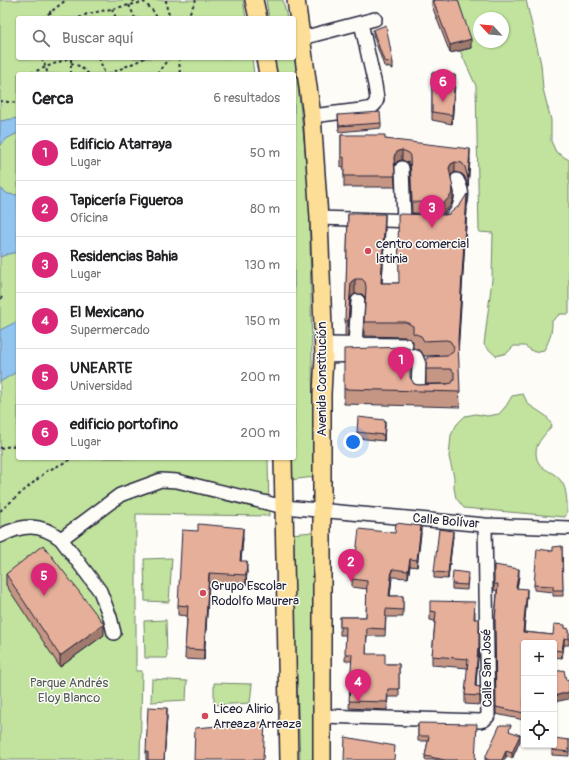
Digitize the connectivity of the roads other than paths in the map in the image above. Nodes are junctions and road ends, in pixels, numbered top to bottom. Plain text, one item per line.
1 (254, 0) edge
2 (296, 0) edge
3 (258, 16) edge
4 (375, 19) dead end
5 (361, 23) junction
6 (302, 38) junction
7 (265, 60) edge
8 (268, 72) edge
9 (312, 116) junction
10 (402, 168) dead end
11 (457, 180) dead end
12 (319, 218) junction
13 (404, 221) junction
14 (424, 222) edge
15 (438, 222) edge
16 (358, 301) dead end
17 (355, 344) junction
18 (406, 345) dead end
19 (323, 350) junction
20 (419, 364) junction
21 (432, 364) edge
22 (440, 391) edge
23 (283, 460) edge
24 (284, 507) junction
25 (322, 512) junction
26 (485, 524) junction
27 (569, 528) edge
28 (0, 536) edge
29 (61, 539) junction
30 (114, 633) dead end
31 (322, 716) junction
32 (289, 760) edge
33 (322, 760) edge

1 - 3 main road
2 - 6 main road, Avenida Constitución
4 - 5 street
5 - 6 street
5 - 9 street
6 - 9 main road, Avenida Constitución
7 - 8 main road
9 - 12 main road, Avenida Constitución
10 - 13 street
11 - 15 street
12 - 13 street
12 - 19 main road, Avenida Constitución
13 - 14 street
16 - 17 street
17 - 18 street
17 - 19 street
19 - 20 street
19 - 25 main road, Avenida Constitución
20 - 21 street
20 - 22 street
23 - 24 main road
24 - 25 street, Calle Bolívar
24 - 29 street, Calle Bolívar
24 - 32 main road
25 - 26 street, Calle Bolívar
25 - 31 main road, Avenida Constitución
26 - 27 street, Calle Bolívar
26 - 31 street, Calle San José
28 - 29 street
29 - 30 street
31 - 33 main road, Avenida Constitución

